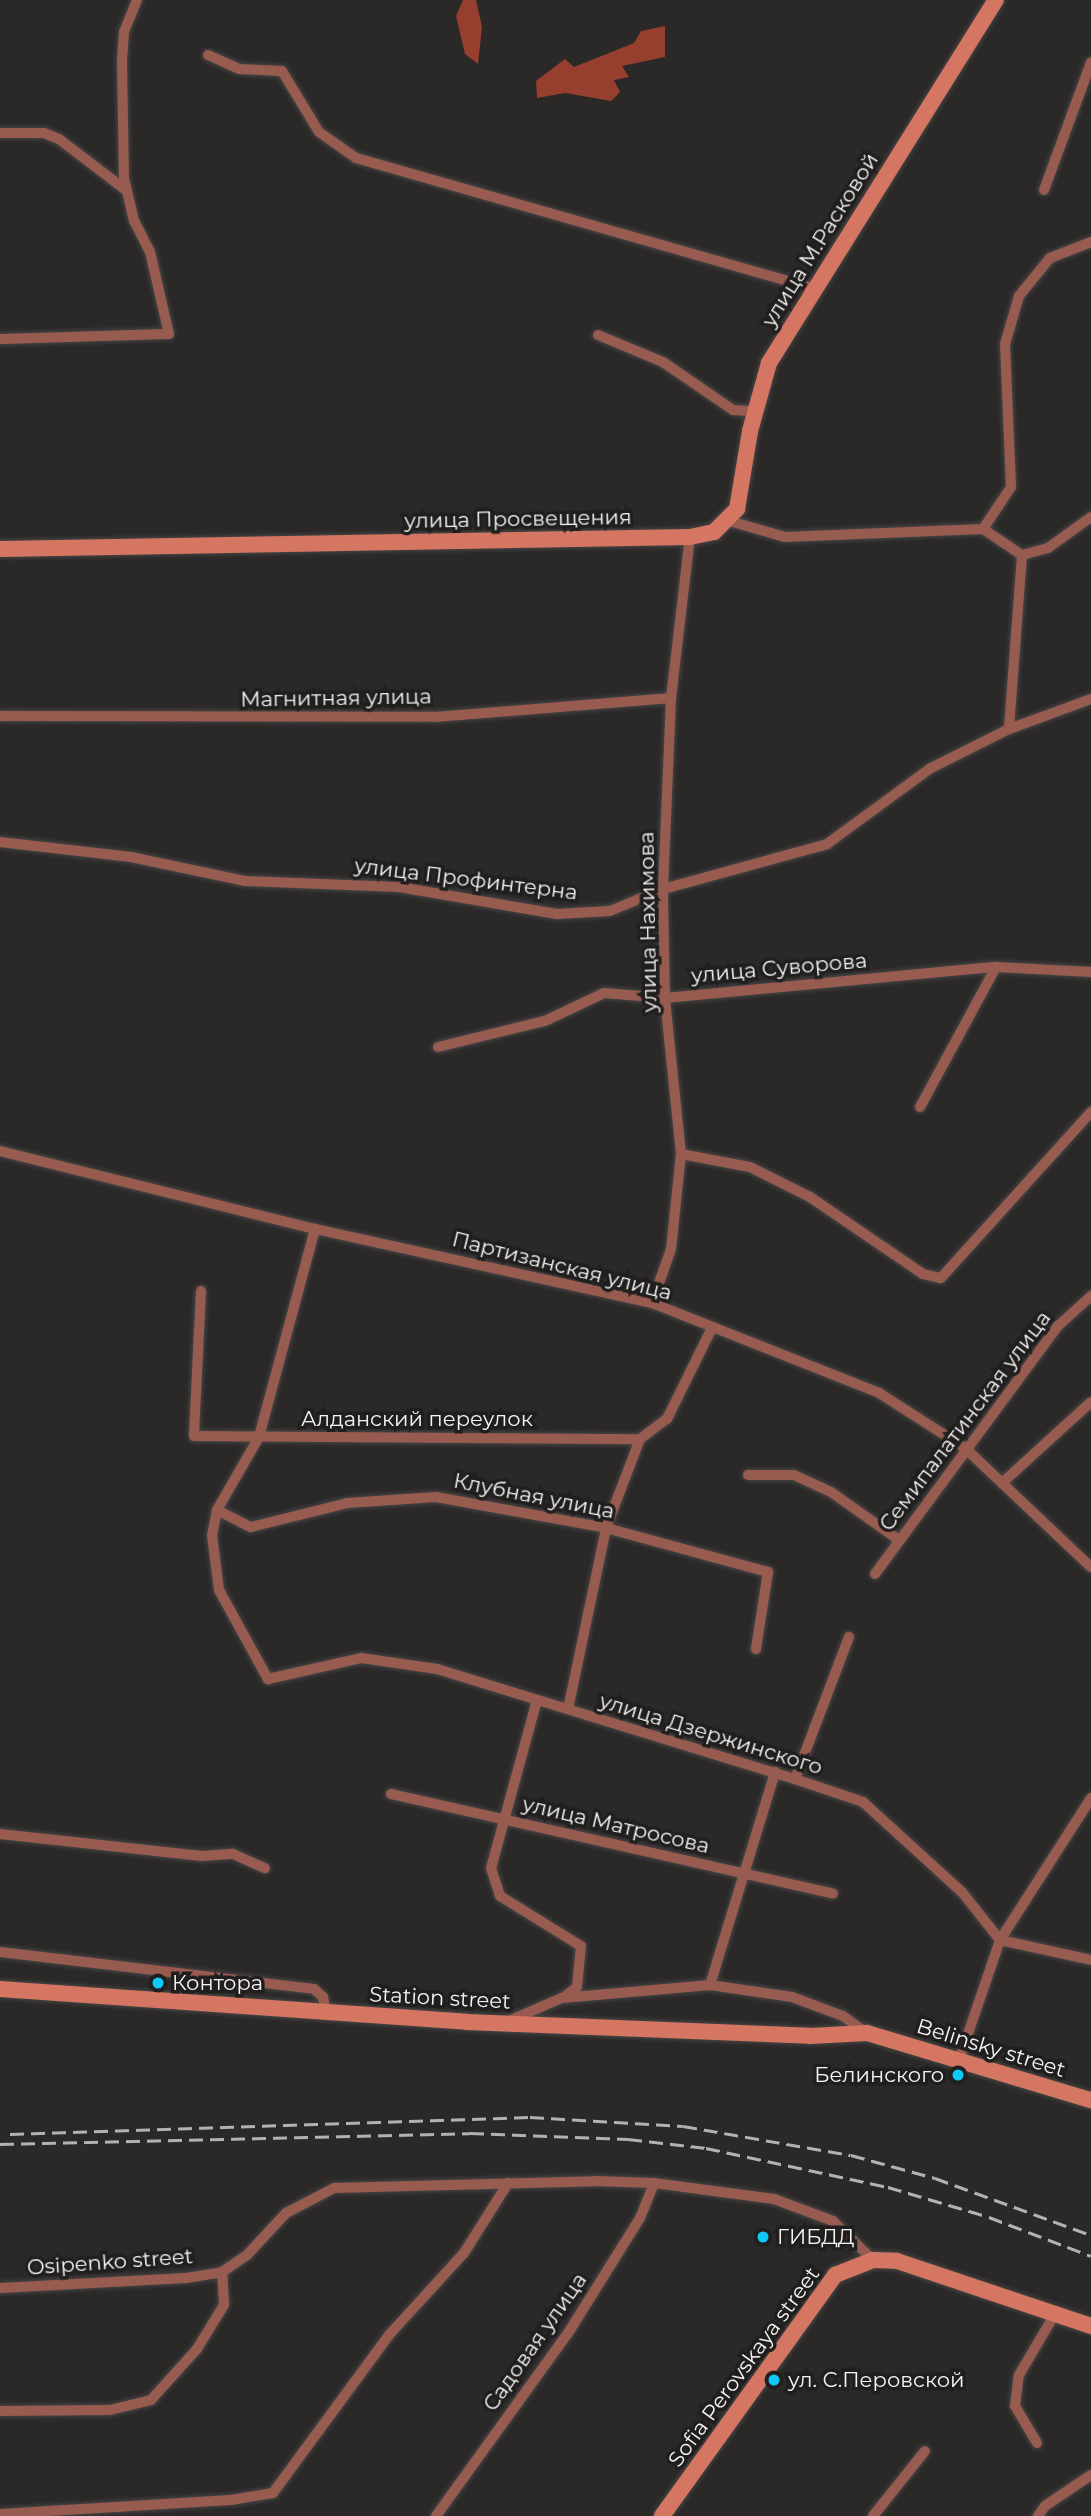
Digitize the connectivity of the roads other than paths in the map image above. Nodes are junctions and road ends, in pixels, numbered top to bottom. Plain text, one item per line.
1 (137, 0) edge
2 (996, 0) edge
3 (208, 55) dead end
4 (1091, 62) edge
5 (0, 134) edge
6 (126, 190) junction
7 (1044, 190) dead end
8 (1091, 242) edge
9 (815, 289) junction
10 (598, 335) dead end
11 (0, 339) edge
12 (755, 411) junction
13 (1091, 517) edge
14 (726, 520) junction
15 (983, 529) junction
16 (690, 537) junction
17 (0, 549) edge
18 (1022, 555) junction
19 (671, 698) junction
20 (1091, 699) edge
21 (0, 716) edge
22 (1009, 729) junction
23 (0, 842) edge
24 (663, 889) junction
25 (996, 967) junction
26 (1091, 972) edge
27 (665, 998) junction
28 (438, 1046) dead end
29 (920, 1107) dead end
30 (1091, 1112) edge
31 (0, 1151) edge
32 (681, 1154) junction
33 (315, 1229) junction
34 (201, 1291) dead end
35 (1091, 1296) edge
36 (652, 1303) junction
37 (712, 1328) junction
38 (1091, 1402) edge
39 (259, 1437) junction
40 (640, 1439) junction
41 (965, 1448) junction
42 (748, 1475) dead end
43 (1002, 1483) junction
44 (217, 1510) junction
45 (606, 1528) junction
46 (899, 1540) junction
47 (1091, 1546) edge
48 (1081, 1555) junction
49 (1091, 1567) edge
50 (876, 1574) dead end
51 (849, 1637) dead end
52 (756, 1649) dead end
53 (537, 1700) junction
54 (568, 1709) junction
55 (775, 1772) junction
56 (795, 1779) junction
57 (390, 1794) dead end
58 (1091, 1798) edge
59 (505, 1820) junction
60 (0, 1834) edge
61 (265, 1868) dead end
62 (746, 1874) junction
63 (833, 1894) dead end
64 (1000, 1940) junction
65 (0, 1952) edge
66 (1091, 1960) edge
67 (709, 1985) junction
68 (0, 1989) edge
69 (562, 1998) junction
70 (326, 2012) junction
71 (506, 2022) junction
72 (873, 2035) junction
73 (959, 2060) junction
74 (1091, 2101) edge
75 (508, 2183) junction
76 (654, 2183) junction
77 (873, 2260) junction
78 (222, 2272) junction
79 (0, 2288) edge
80 (1055, 2314) junction
81 (1091, 2326) edge
82 (0, 2411) edge
83 (1037, 2443) dead end
84 (925, 2451) dead end
85 (1091, 2475) edge
86 (0, 2514) edge
87 (436, 2516) edge
88 (662, 2516) edge
89 (873, 2516) edge
90 (1038, 2516) edge

1 - 6 street
2 - 9 main road, улица М.Расковой
3 - 9 street
4 - 7 street
5 - 6 street
6 - 11 street
8 - 15 street
9 - 12 main road, улица М.Расковой
10 - 12 street
12 - 14 main road, улица М.Расковой
13 - 18 street
14 - 15 street
14 - 16 main road, улица Просвещения
15 - 18 street
16 - 17 main road, улица Просвещения
16 - 19 street, улица Нахимова
18 - 22 street
19 - 21 street, Магнитная улица
19 - 24 street, улица Нахимова
20 - 22 street, улица Профинтерна
22 - 24 street, улица Профинтерна
23 - 24 street, улица Профинтерна
24 - 27 street, улица Нахимова
25 - 26 street, улица Суворова
25 - 27 street, улица Суворова
25 - 29 street
27 - 28 street, улица Суворова
27 - 32 street, улица Нахимова
30 - 32 street
31 - 33 street, Партизанская улица
32 - 36 street, улица Нахимова
33 - 36 street, Партизанская улица
33 - 39 street
34 - 39 street, Алданский переулок
35 - 41 street, Семипалатинская улица
36 - 37 street, Партизанская улица
37 - 40 street
37 - 41 street, Партизанская улица
38 - 43 street
39 - 40 street, Алданский переулок
39 - 44 street
40 - 45 street
41 - 43 street, Партизанская улица
41 - 46 street, Семипалатинская улица
42 - 46 street
43 - 48 street, Партизанская улица
44 - 45 street, Клубная улица
44 - 53 street, улица Дзержинского
45 - 52 street, Клубная улица
45 - 54 street
46 - 50 street, Семипалатинская улица
47 - 48 street
48 - 49 street, Партизанская улица
51 - 56 street
53 - 54 street, улица Дзержинского
53 - 59 street
54 - 55 street, улица Дзержинского
55 - 56 street, улица Дзержинского
55 - 62 street
56 - 64 street, улица Дзержинского
57 - 59 street, улица Матросова
58 - 64 street
59 - 62 street, улица Матросова
59 - 69 street
60 - 61 street
62 - 63 street, улица Матросова
62 - 67 street
64 - 66 street
64 - 73 street
65 - 70 street
67 - 69 street
67 - 72 street
68 - 70 main road, Station street
69 - 71 street
70 - 71 main road, Station street
71 - 72 main road, Station street
72 - 73 main road, Belinsky street
73 - 74 main road, Belinsky street
75 - 76 street
75 - 78 street
75 - 86 street
76 - 77 street
76 - 87 street, Садовая улица
77 - 80 main road
77 - 88 main road, Sofia Perovskaya street
78 - 79 street, Osipenko street
78 - 82 street
80 - 81 main road
80 - 83 street
84 - 89 street
85 - 90 street

